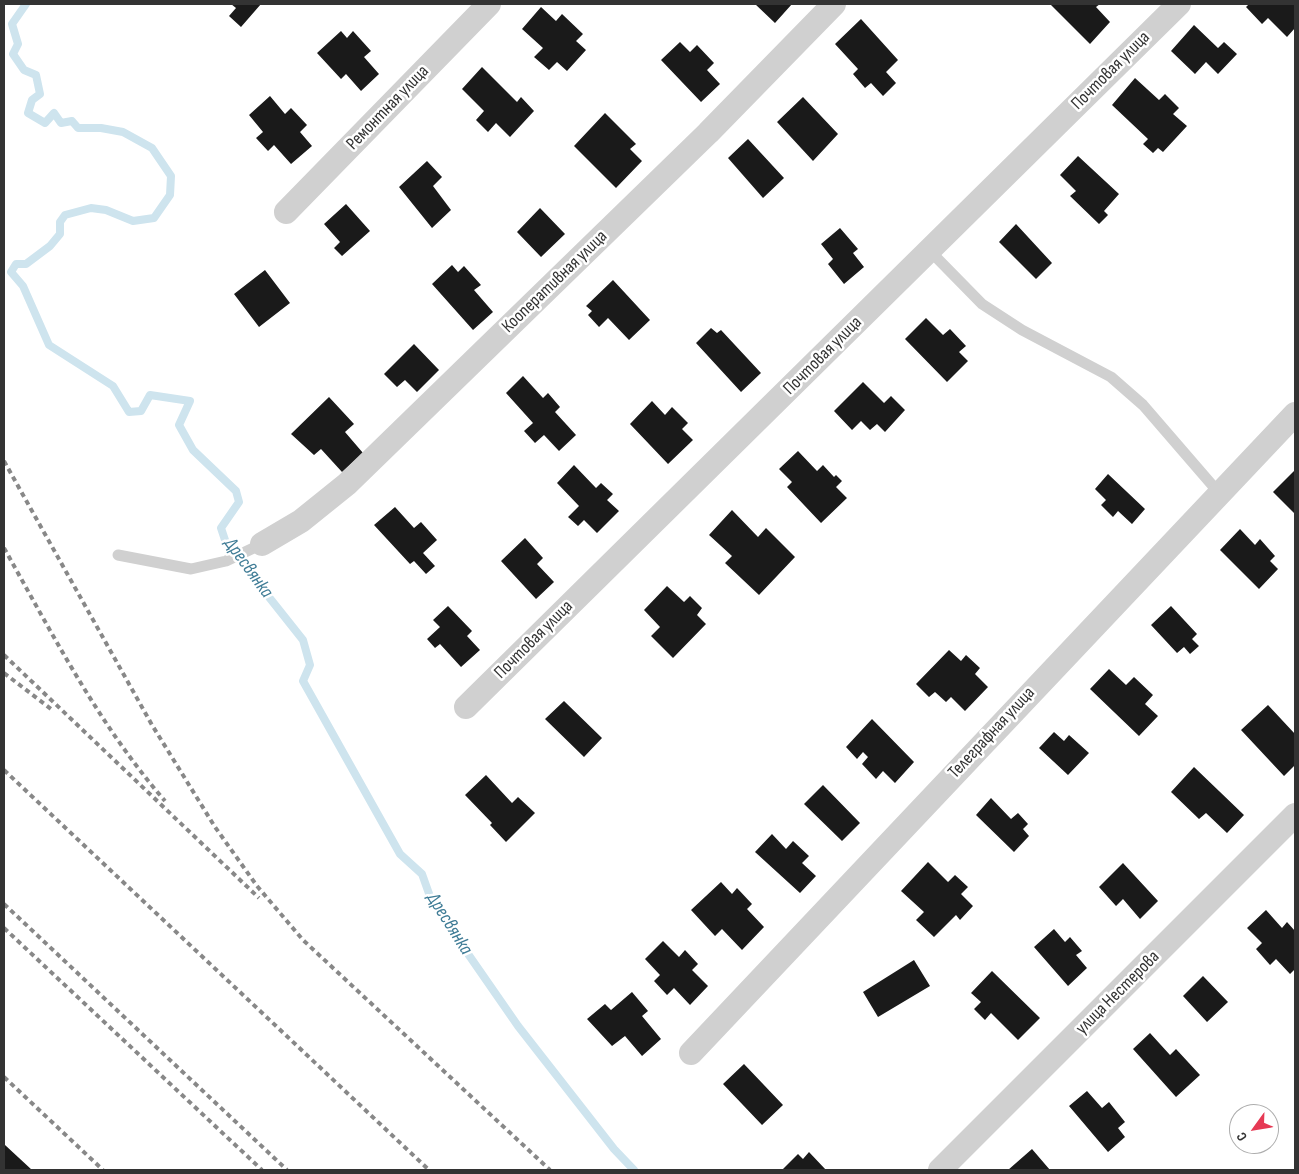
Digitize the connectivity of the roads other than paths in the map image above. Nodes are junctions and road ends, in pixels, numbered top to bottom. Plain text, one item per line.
1 (489, 4) edge
2 (834, 4) edge
3 (1179, 4) edge
4 (286, 212) dead end
5 (930, 251) junction
6 (1295, 414) edge
7 (1219, 493) junction
8 (262, 544) joint
9 (118, 555) dead end
10 (466, 707) dead end
11 (1295, 815) edge
12 (691, 1053) dead end
13 (940, 1170) edge

1 - 4 street, Ремонтная улица
2 - 8 street, Кооперативная улица
3 - 5 street, Почтовая улица
5 - 7 lane
5 - 10 street, Почтовая улица
6 - 7 street, Телеграфная улица
7 - 12 street, Телеграфная улица
8 - 9 lane
11 - 13 street, улица Нестерова

